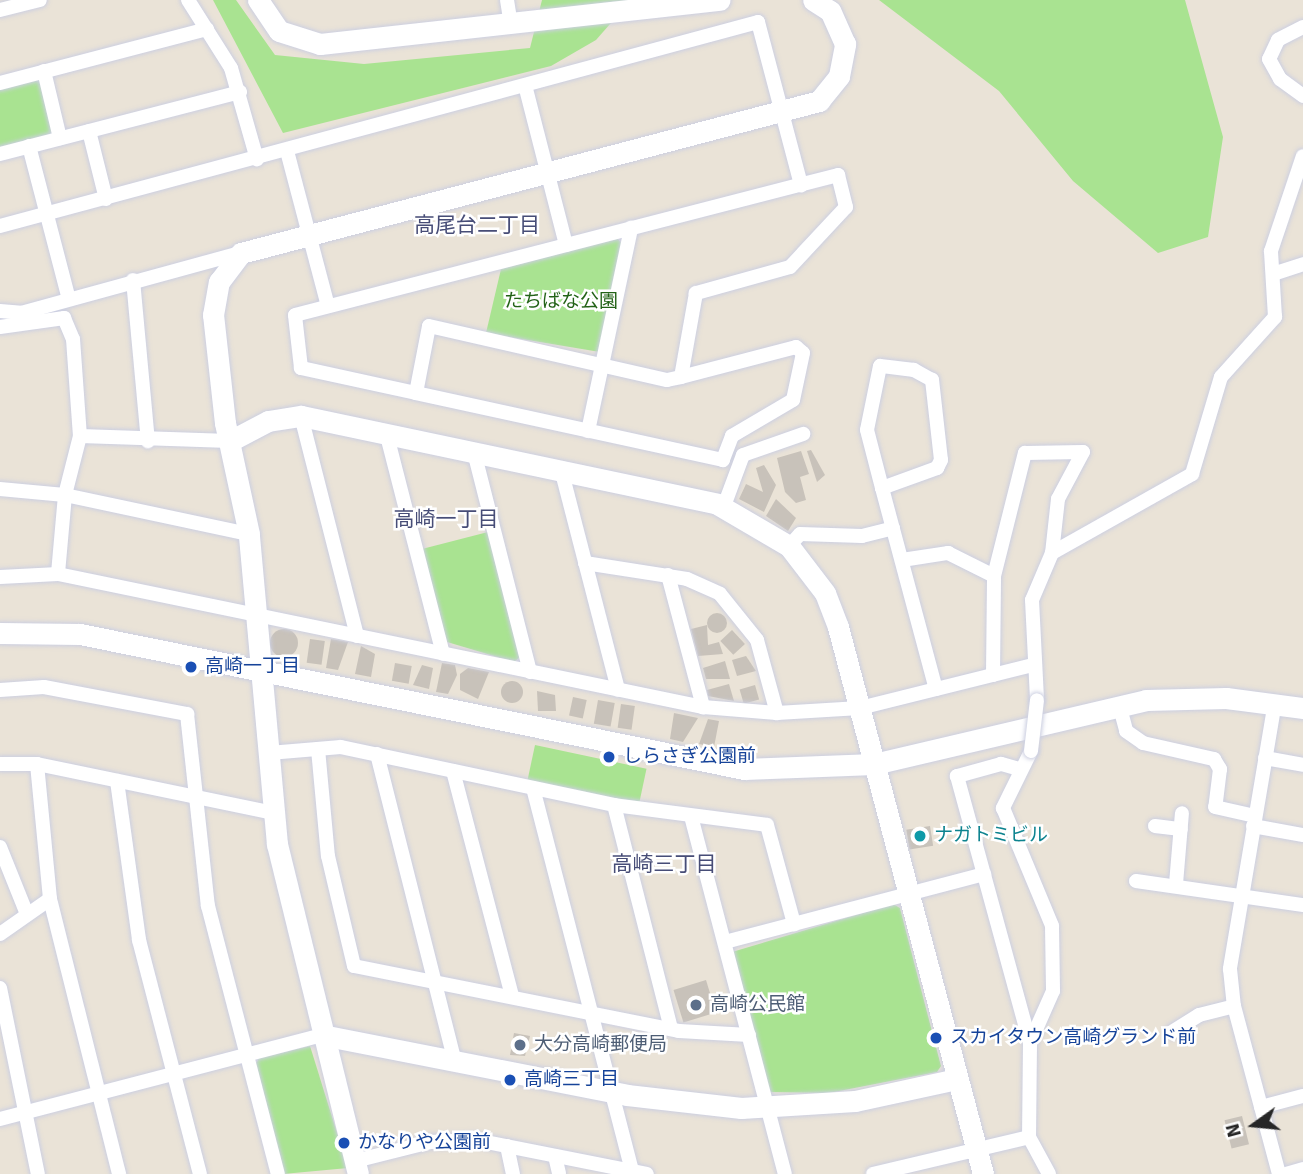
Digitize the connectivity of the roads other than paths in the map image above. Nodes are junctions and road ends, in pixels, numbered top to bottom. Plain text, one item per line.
1 (40, 0) edge
2 (188, 0) edge
3 (258, 0) edge
4 (507, 0) edge
5 (720, 0) edge
6 (813, 0) edge
7 (0, 10) edge
8 (512, 25) junction
9 (1303, 27) edge
10 (207, 29) junction
11 (44, 71) junction
12 (0, 83) edge
13 (526, 89) junction
14 (240, 92) junction
15 (1303, 96) edge
16 (782, 113) junction
17 (89, 131) junction
18 (60, 138) junction
19 (29, 146) junction
20 (287, 151) junction
21 (0, 154) edge
22 (1303, 156) edge
23 (257, 159) junction
24 (548, 174) junction
25 (801, 185) junction
26 (106, 199) junction
27 (46, 214) junction
28 (0, 226) edge
29 (631, 228) junction
30 (309, 235) junction
31 (566, 245) junction
32 (241, 253) junction
33 (1303, 264) edge
34 (1273, 274) junction
35 (133, 280) junction
36 (68, 296) junction
37 (328, 306) junction
38 (0, 312) edge
39 (0, 327) edge
40 (602, 366) junction
41 (681, 377) junction
42 (416, 393) junction
43 (301, 416) junction
44 (589, 431) junction
45 (386, 432) junction
46 (803, 434) dead end
47 (80, 436) junction
48 (148, 441) junction
49 (230, 442) junction
50 (474, 452) junction
51 (561, 469) junction
52 (882, 488) junction
53 (0, 489) edge
54 (65, 495) junction
55 (724, 506) junction
56 (893, 528) junction
57 (248, 534) junction
58 (789, 546) junction
59 (1052, 553) junction
60 (902, 560) junction
61 (586, 564) junction
62 (58, 574) junction
63 (668, 575) junction
64 (994, 576) junction
65 (0, 577) edge
66 (257, 615) junction
67 (0, 633) edge
68 (357, 636) junction
69 (443, 654) junction
70 (1033, 665) junction
71 (530, 672) junction
72 (263, 674) junction
73 (993, 675) junction
74 (936, 689) junction
75 (0, 690) edge
76 (618, 690) junction
77 (1275, 702) junction
78 (1119, 704) junction
79 (703, 707) junction
80 (860, 708) junction
81 (1303, 708) edge
82 (777, 713) junction
83 (318, 749) junction
84 (269, 753) junction
85 (377, 754) junction
86 (1265, 758) junction
87 (0, 764) edge
88 (37, 764) junction
89 (874, 764) junction
90 (1303, 765) edge
91 (1019, 769) junction
92 (453, 771) junction
93 (117, 781) junction
94 (533, 788) junction
95 (194, 797) junction
96 (614, 805) junction
97 (273, 813) junction
98 (1182, 813) dead end
99 (692, 820) junction
100 (1254, 821) junction
101 (1155, 826) dead end
102 (1181, 829) junction
103 (1303, 835) edge
104 (0, 847) edge
105 (984, 874) junction
106 (1136, 881) dead end
107 (1176, 884) junction
108 (1241, 893) junction
109 (909, 894) junction
110 (50, 899) junction
111 (1303, 905) edge
112 (27, 914) junction
113 (794, 924) junction
114 (0, 934) edge
115 (725, 942) junction
116 (434, 981) junction
117 (0, 988) edge
118 (513, 996) junction
119 (1234, 1006) junction
120 (592, 1014) junction
121 (671, 1029) junction
122 (1172, 1032) dead end
123 (322, 1035) junction
124 (749, 1035) junction
125 (1030, 1043) junction
126 (248, 1054) junction
127 (454, 1058) junction
128 (174, 1073) junction
129 (957, 1079) junction
130 (612, 1092) junction
131 (98, 1094) junction
132 (1303, 1096) edge
133 (1261, 1107) junction
134 (768, 1108) junction
135 (23, 1113) junction
136 (0, 1119) edge
137 (1029, 1137) junction
138 (507, 1146) junction
139 (977, 1152) junction
140 (555, 1156) junction
141 (357, 1168) edge
142 (1303, 1170) edge
143 (906, 1172) edge
144 (638, 1173) edge
145 (38, 1174) edge
146 (119, 1174) edge
147 (200, 1174) edge
148 (278, 1174) edge
149 (513, 1174) edge
150 (559, 1174) edge
151 (785, 1174) edge
152 (873, 1174) edge
153 (982, 1174) edge
154 (1049, 1174) edge
155 (1279, 1174) edge
156 (1286, 1174) edge

1 - 7 street
2 - 10 street
3 - 8 street
4 - 8 street
5 - 8 street
6 - 16 street
9 - 15 street
10 - 11 street
10 - 14 street
11 - 12 street
11 - 18 street
13 - 16 street
13 - 20 street
13 - 24 street
14 - 17 street
14 - 23 street
16 - 24 street
16 - 25 street
17 - 18 street
17 - 26 street
18 - 19 street
19 - 21 street
19 - 27 street
20 - 23 street
20 - 30 street
22 - 34 street
23 - 26 street
24 - 30 street
24 - 31 street
25 - 29 street
25 - 41 street
26 - 27 street
27 - 28 street
27 - 36 street
29 - 31 street
29 - 40 street
30 - 32 street
30 - 37 street
31 - 37 street
32 - 35 street
32 - 49 street
33 - 34 street
34 - 59 street
35 - 36 street
35 - 48 street
36 - 38 street
37 - 42 street
39 - 47 street
40 - 41 street
40 - 42 street
40 - 44 street
41 - 44 street
42 - 44 street
43 - 45 street
43 - 49 street
43 - 68 street
45 - 50 street
45 - 69 street
46 - 55 street
47 - 48 street
47 - 54 street
48 - 49 street
49 - 57 street
50 - 51 street
50 - 71 street
51 - 55 street
51 - 61 street
52 - 52 street
52 - 56 street
53 - 54 street
54 - 57 street
54 - 62 street
55 - 58 street
56 - 58 street
56 - 60 street
57 - 66 street
58 - 80 street
59 - 64 street
59 - 70 street
60 - 64 street
60 - 74 street
61 - 63 street
61 - 76 street
62 - 65 street
62 - 66 street
63 - 79 street
63 - 82 street
64 - 73 street
66 - 68 street
66 - 72 street
67 - 72 street
68 - 69 street
69 - 71 street
70 - 73 street
70 - 91 street, bridge
71 - 76 street
72 - 84 street
72 - 89 street
73 - 74 street
74 - 80 street
75 - 95 street
76 - 79 street
77 - 78 street
77 - 81 street
77 - 86 street
78 - 89 street
78 - 100 street
79 - 82 street
80 - 82 street
80 - 89 street
83 - 84 street
83 - 85 street
83 - 116 street
84 - 97 street
85 - 92 street
85 - 116 street
86 - 90 street
86 - 100 street
87 - 88 street
88 - 93 street
88 - 110 street
89 - 109 street
91 - 105 street
91 - 125 street
92 - 94 street
92 - 118 street
93 - 95 street
93 - 128 street
94 - 96 street
94 - 120 street
95 - 97 street
95 - 126 street
96 - 99 street
96 - 121 street
97 - 123 street
98 - 102 street
99 - 113 street
99 - 115 street
100 - 103 street
100 - 108 street
101 - 102 street
102 - 107 street
104 - 112 street
105 - 109 street
105 - 125 street
106 - 107 street
107 - 108 street
108 - 111 street
108 - 119 street
109 - 113 street
109 - 129 street
110 - 112 street
110 - 131 street
112 - 114 street
113 - 115 street
115 - 124 street
116 - 118 street
116 - 127 street
117 - 135 street
118 - 120 street
119 - 122 street
119 - 133 street
120 - 121 street
120 - 130 street
121 - 124 street
123 - 126 street
123 - 127 street
123 - 141 street
124 - 134 street
125 - 137 street
126 - 128 street
126 - 148 street
127 - 130 street
128 - 131 street
128 - 147 street
129 - 134 street
129 - 139 street
130 - 134 street
130 - 144 street
131 - 135 street
131 - 146 street
132 - 133 street
133 - 155 street
134 - 151 street
135 - 136 street
135 - 145 street
137 - 139 street
137 - 154 street
138 - 140 street
138 - 141 street
138 - 149 street
139 - 143 street
139 - 153 street
140 - 144 street
140 - 150 street
142 - 156 street
143 - 152 street

